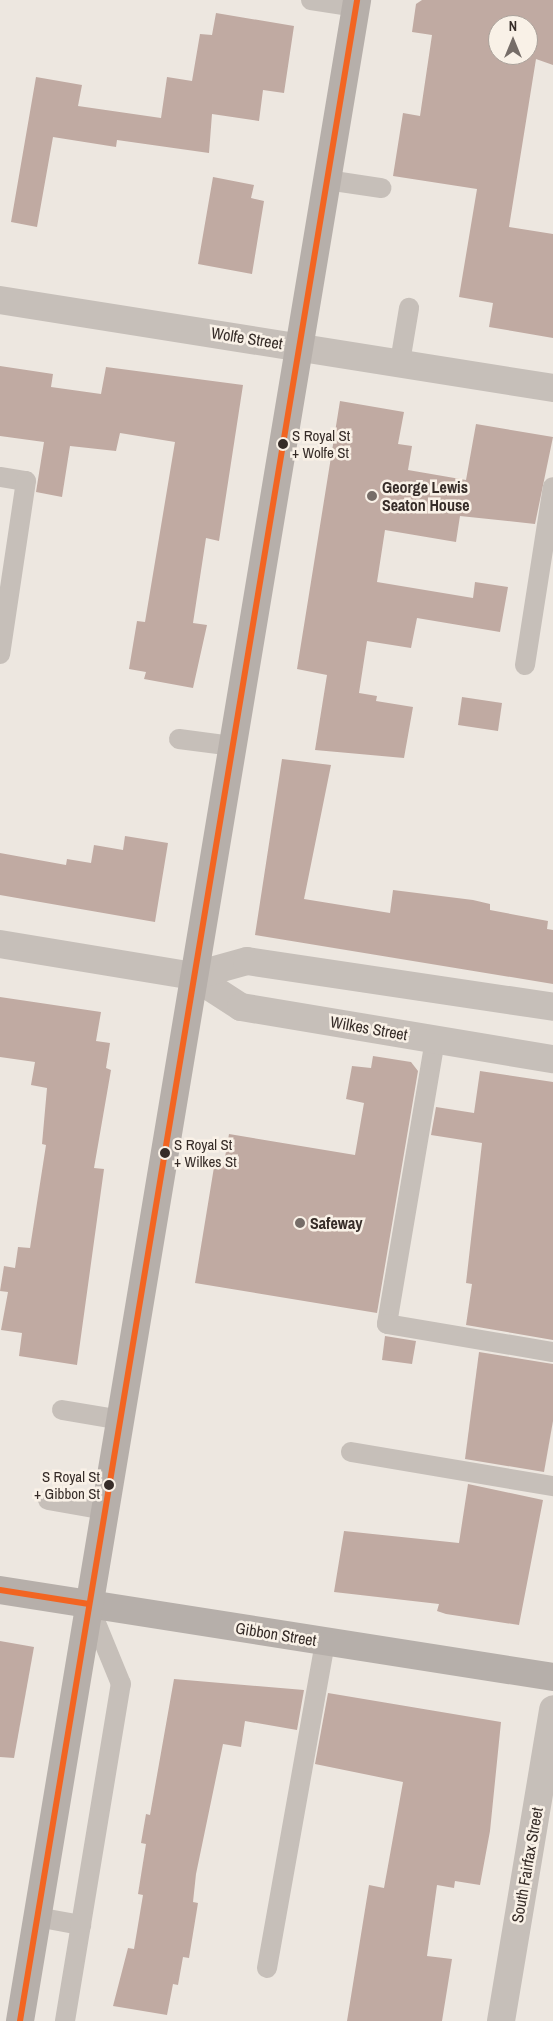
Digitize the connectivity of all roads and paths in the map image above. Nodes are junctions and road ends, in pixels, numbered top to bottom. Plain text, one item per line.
1 (311, 0) edge
2 (357, 4) edge
3 (327, 180) junction
4 (381, 188) dead end
5 (0, 300) edge
6 (409, 308) dead end
7 (299, 346) junction
8 (400, 362) junction
9 (553, 388) edge
10 (0, 477) edge
11 (553, 487) edge
12 (0, 654) edge
13 (525, 665) dead end
14 (179, 739) dead end
15 (232, 746) junction
16 (0, 944) edge
17 (194, 976) junction
18 (553, 1007) edge
19 (435, 1040) junction
20 (553, 1059) edge
21 (553, 1352) edge
22 (62, 1410) dead end
23 (122, 1420) junction
24 (351, 1452) dead end
25 (553, 1486) edge
26 (48, 1500) dead end
27 (106, 1510) junction
28 (0, 1590) edge
29 (89, 1604) junction
30 (325, 1642) junction
31 (553, 1677) edge
32 (553, 1709) edge
33 (37, 1917) junction
34 (81, 1925) junction
35 (267, 1968) dead end
36 (20, 2021) edge
37 (65, 2021) edge
38 (501, 2021) edge

1 - 2 lane
2 - 3 main road
3 - 4 lane
3 - 7 main road
5 - 7 street, Wolfe Street
6 - 8 lane
7 - 8 street, Wolfe Street
7 - 15 main road
8 - 9 street, Wolfe Street
10 - 12 lane
11 - 13 lane
14 - 15 lane
15 - 17 main road
16 - 17 street, Wilkes Street
17 - 18 street, Wilkes Street
17 - 19 street, Wilkes Street
17 - 23 main road
19 - 20 street, Wilkes Street
19 - 21 lane
22 - 23 lane
23 - 27 main road
24 - 25 lane
26 - 27 lane
27 - 29 main road
28 - 29 main road, Gibbon Street
29 - 30 main road, Gibbon Street
29 - 33 main road
29 - 34 lane
30 - 31 main road, Gibbon Street
30 - 35 lane
32 - 38 street, South Fairfax Street
33 - 34 lane
33 - 36 main road
34 - 37 lane

